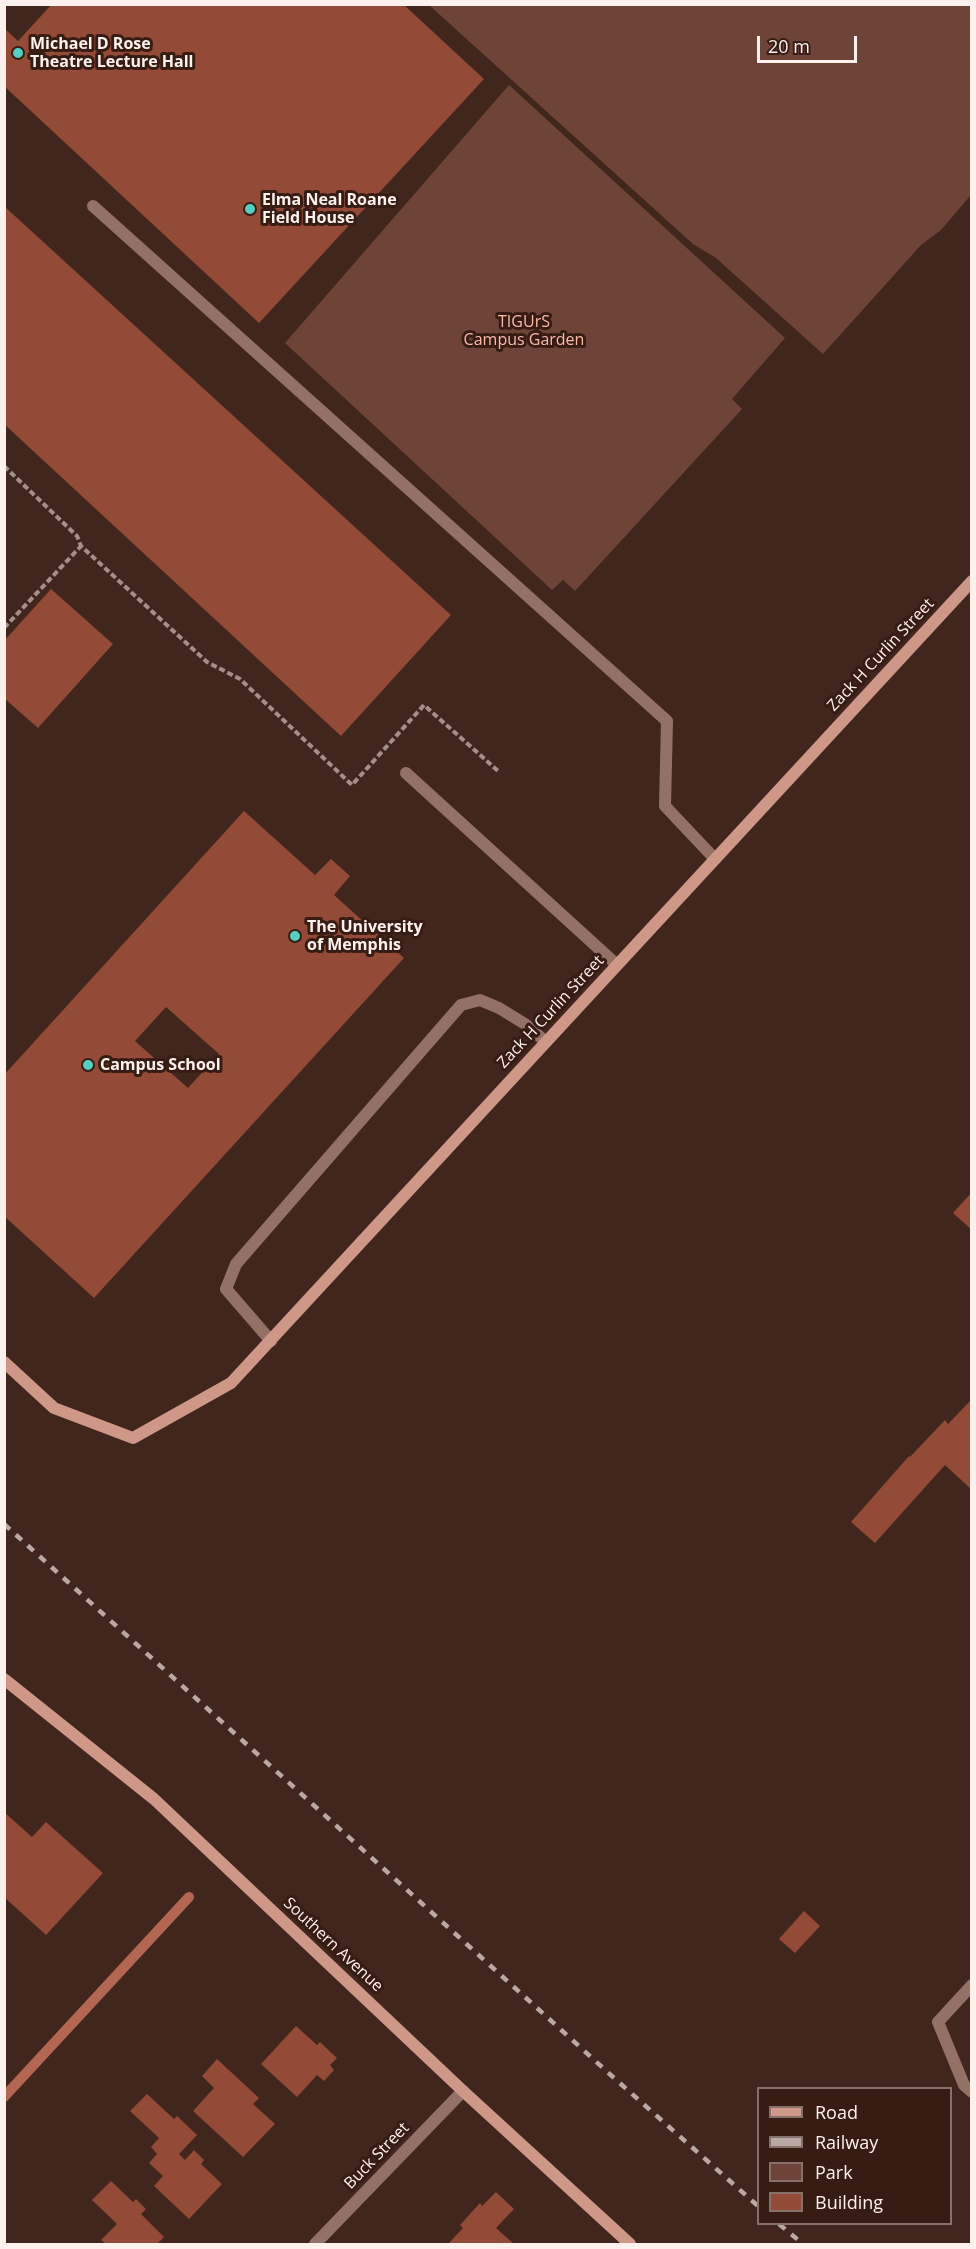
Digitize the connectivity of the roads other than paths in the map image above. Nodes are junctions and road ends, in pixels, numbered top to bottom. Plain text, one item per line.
1 (93, 206) dead end
2 (972, 581) edge
3 (405, 773) dead end
4 (715, 860) junction
5 (617, 965) junction
6 (546, 1042) junction
7 (271, 1341) junction
8 (4, 1362) edge
9 (4, 1679) edge
10 (972, 1985) edge
11 (463, 2091) junction
12 (972, 2092) edge
13 (315, 2244) edge
14 (630, 2244) edge

1 - 4 street
2 - 4 street, Zack H Curlin Street
3 - 5 street
4 - 5 street, Zack H Curlin Street
5 - 6 street, Zack H Curlin Street
6 - 7 street, Zack H Curlin Street
6 - 7 street
7 - 8 street, Zack H Curlin Street
9 - 11 street, Southern Avenue
10 - 12 street
11 - 13 street, Buck Street
11 - 14 street, Southern Avenue

